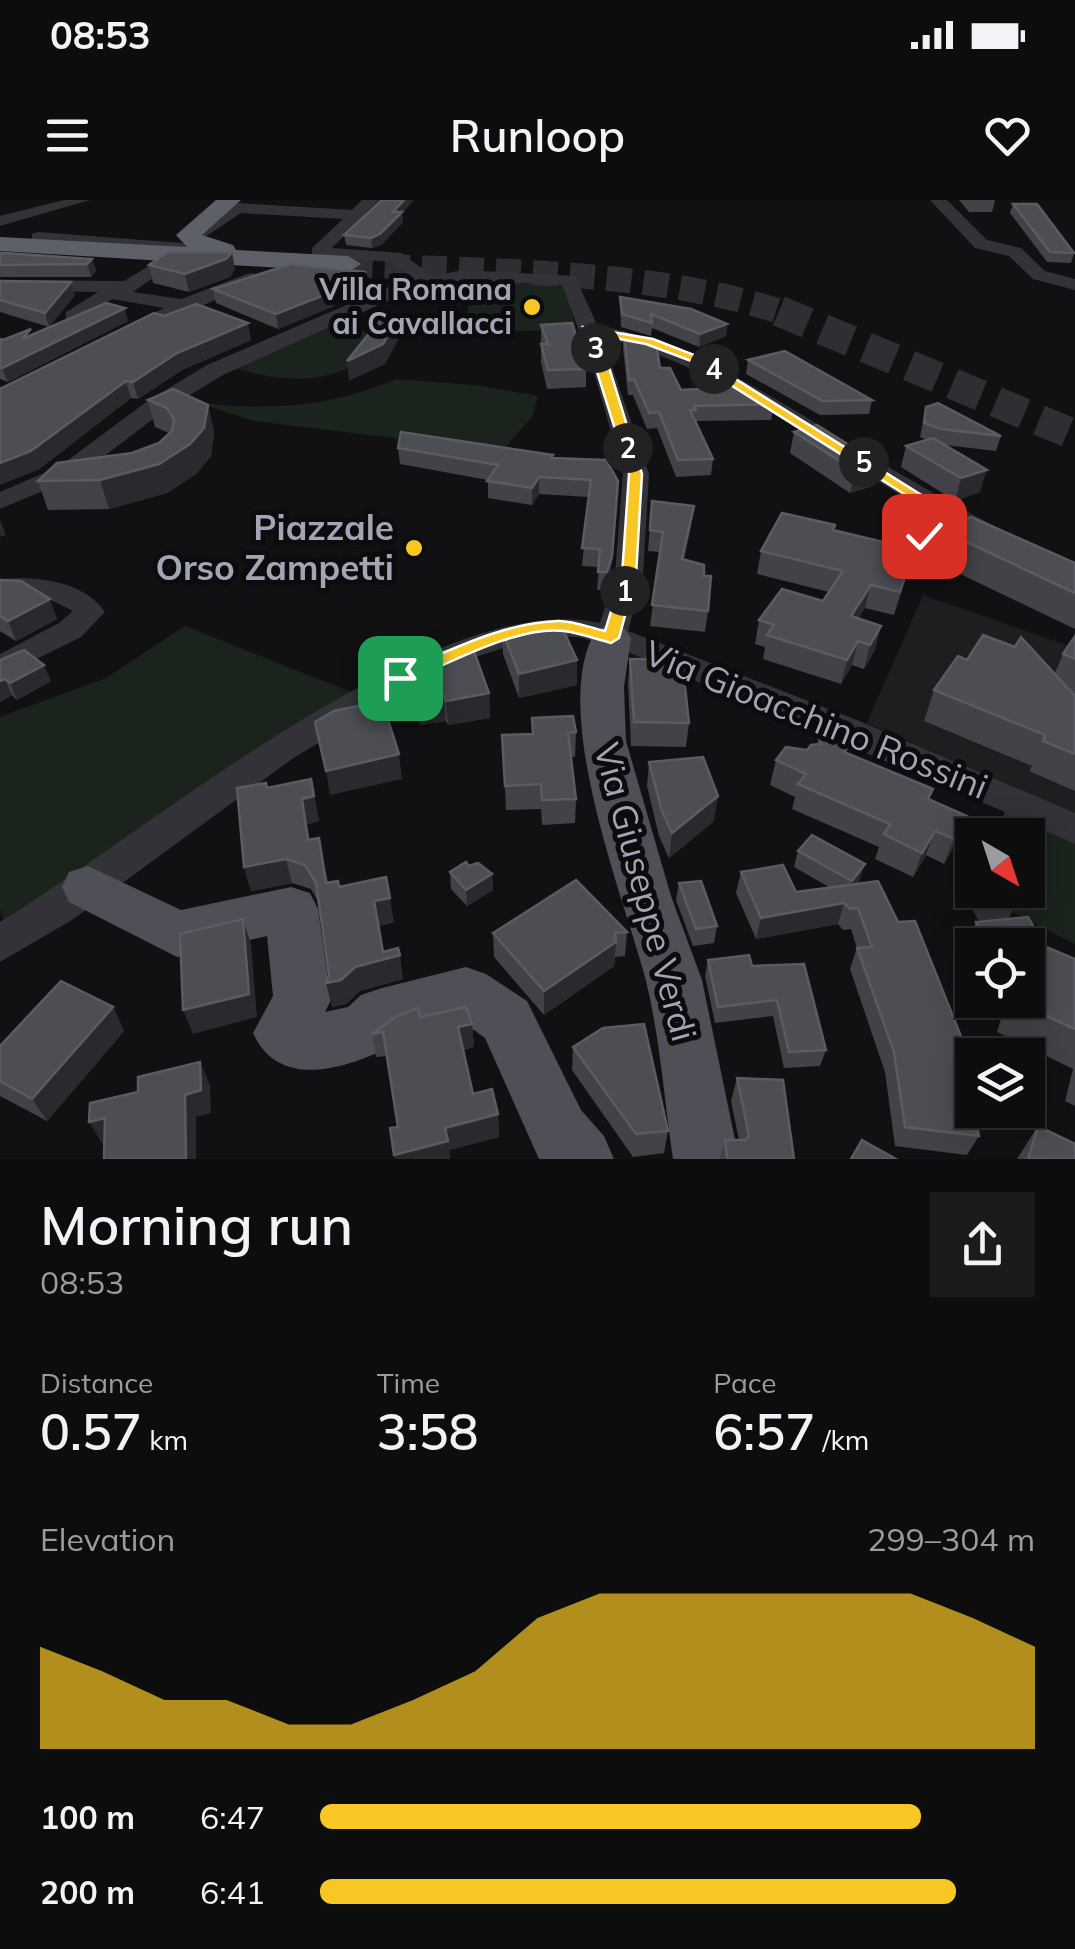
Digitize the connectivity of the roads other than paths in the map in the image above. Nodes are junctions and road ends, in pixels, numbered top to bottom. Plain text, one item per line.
1 (82, 200) edge
2 (230, 200) edge
3 (371, 200) edge
4 (938, 200) edge
5 (0, 206) edge
6 (51, 206) junction
7 (355, 216) junction
8 (0, 220) edge
9 (199, 234) dead end
10 (0, 244) edge
11 (222, 250) junction
12 (173, 256) junction
13 (420, 282) junction
14 (0, 285) edge
15 (1075, 285) edge
16 (117, 292) junction
17 (0, 294) edge
18 (185, 304) junction
19 (73, 316) edge
20 (217, 316) edge
21 (248, 328) edge
22 (586, 329) junction
23 (279, 340) junction
24 (109, 344) edge
25 (0, 500) edge
26 (954, 519) junction
27 (921, 572) dead end
28 (1075, 574) edge
29 (0, 588) edge
30 (611, 638) junction
31 (0, 666) edge
32 (1015, 818) edge
33 (1045, 825) edge
34 (1075, 829) edge
35 (88, 887) junction
36 (0, 944) edge
37 (581, 1159) edge
38 (706, 1159) edge

1 - 6 street
2 - 11 highway
3 - 7 street
4 - 15 street
5 - 6 street
6 - 8 street
7 - 9 street
7 - 13 street
10 - 12 highway
11 - 12 highway
11 - 12 street
12 - 16 street
13 - 18 street
13 - 22 street, Via Giuseppe Verdi
13 - 23 street
14 - 16 street
16 - 17 street
16 - 18 street
16 - 19 street
18 - 20 street
18 - 24 street
21 - 23 street
22 - 26 street
22 - 30 street, Via Giuseppe Verdi
23 - 25 street
26 - 27 street
26 - 28 street
29 - 31 street
30 - 32 street, Via Gioacchino Rossini
30 - 35 street, Via Gioacchino Rossini
30 - 38 main road, Via Giuseppe Verdi
33 - 34 street, Via Gioacchino Rossini
35 - 36 street, Via Gioacchino Rossini
35 - 37 main road

